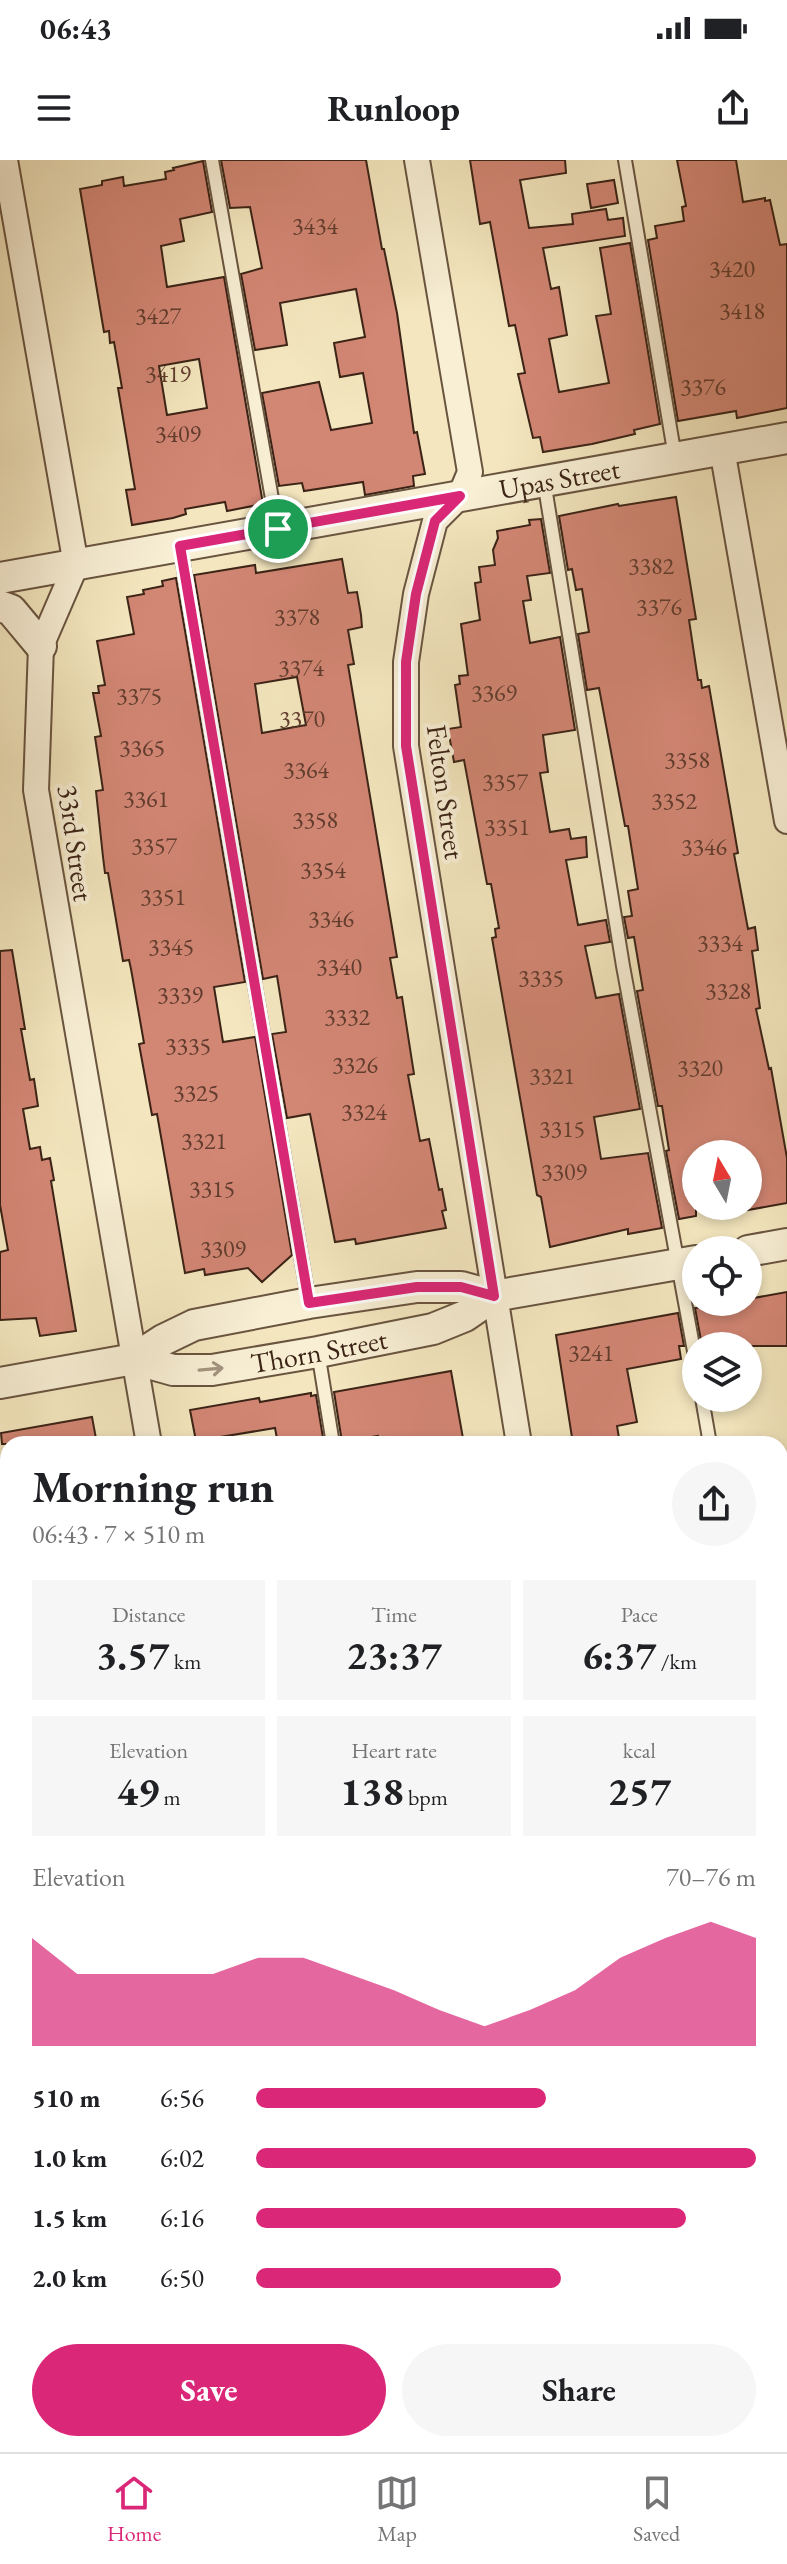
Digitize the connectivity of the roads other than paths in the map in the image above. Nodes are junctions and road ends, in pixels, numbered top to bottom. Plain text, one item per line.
1 (5, 160) edge
2 (212, 160) edge
3 (417, 160) edge
4 (625, 160) edge
5 (787, 438) edge
6 (722, 449) junction
7 (675, 458) junction
8 (544, 481) junction
9 (460, 496) junction
10 (278, 529) junction
11 (180, 546) junction
12 (76, 565) junction
13 (0, 578) edge
14 (0, 606) edge
15 (41, 646) junction
16 (787, 821) edge
17 (682, 1236) edge
18 (787, 1244) edge
19 (762, 1248) edge
20 (682, 1263) edge
21 (494, 1296) junction
22 (309, 1303) junction
23 (318, 1352) junction
24 (134, 1359) junction
25 (0, 1383) edge
26 (704, 1412) edge
27 (148, 1436) edge
28 (332, 1436) edge
29 (518, 1436) edge
30 (709, 1436) edge

1 - 12 street
2 - 10 lane
3 - 9 street
4 - 7 lane
5 - 6 street, Upas Street
6 - 7 street, Upas Street
6 - 16 street
7 - 8 street, Upas Street
8 - 9 street, Upas Street
8 - 17 lane
9 - 10 street, Upas Street
9 - 21 street, Felton Street
10 - 11 street, Upas Street
11 - 12 street, Upas Street
11 - 22 lane
12 - 13 street, Upas Street
12 - 15 street, 33rd Street
14 - 15 street
15 - 24 street, 33rd Street
18 - 19 street
20 - 21 street, Thorn Street
21 - 22 street, Thorn Street
21 - 23 street, Thorn Street
21 - 29 street, Felton Street
22 - 24 street, Thorn Street
24 -> 23 street, Thorn Street
23 - 28 lane
24 - 25 street, Thorn Street
24 - 27 street, 33rd Street
26 - 30 lane

